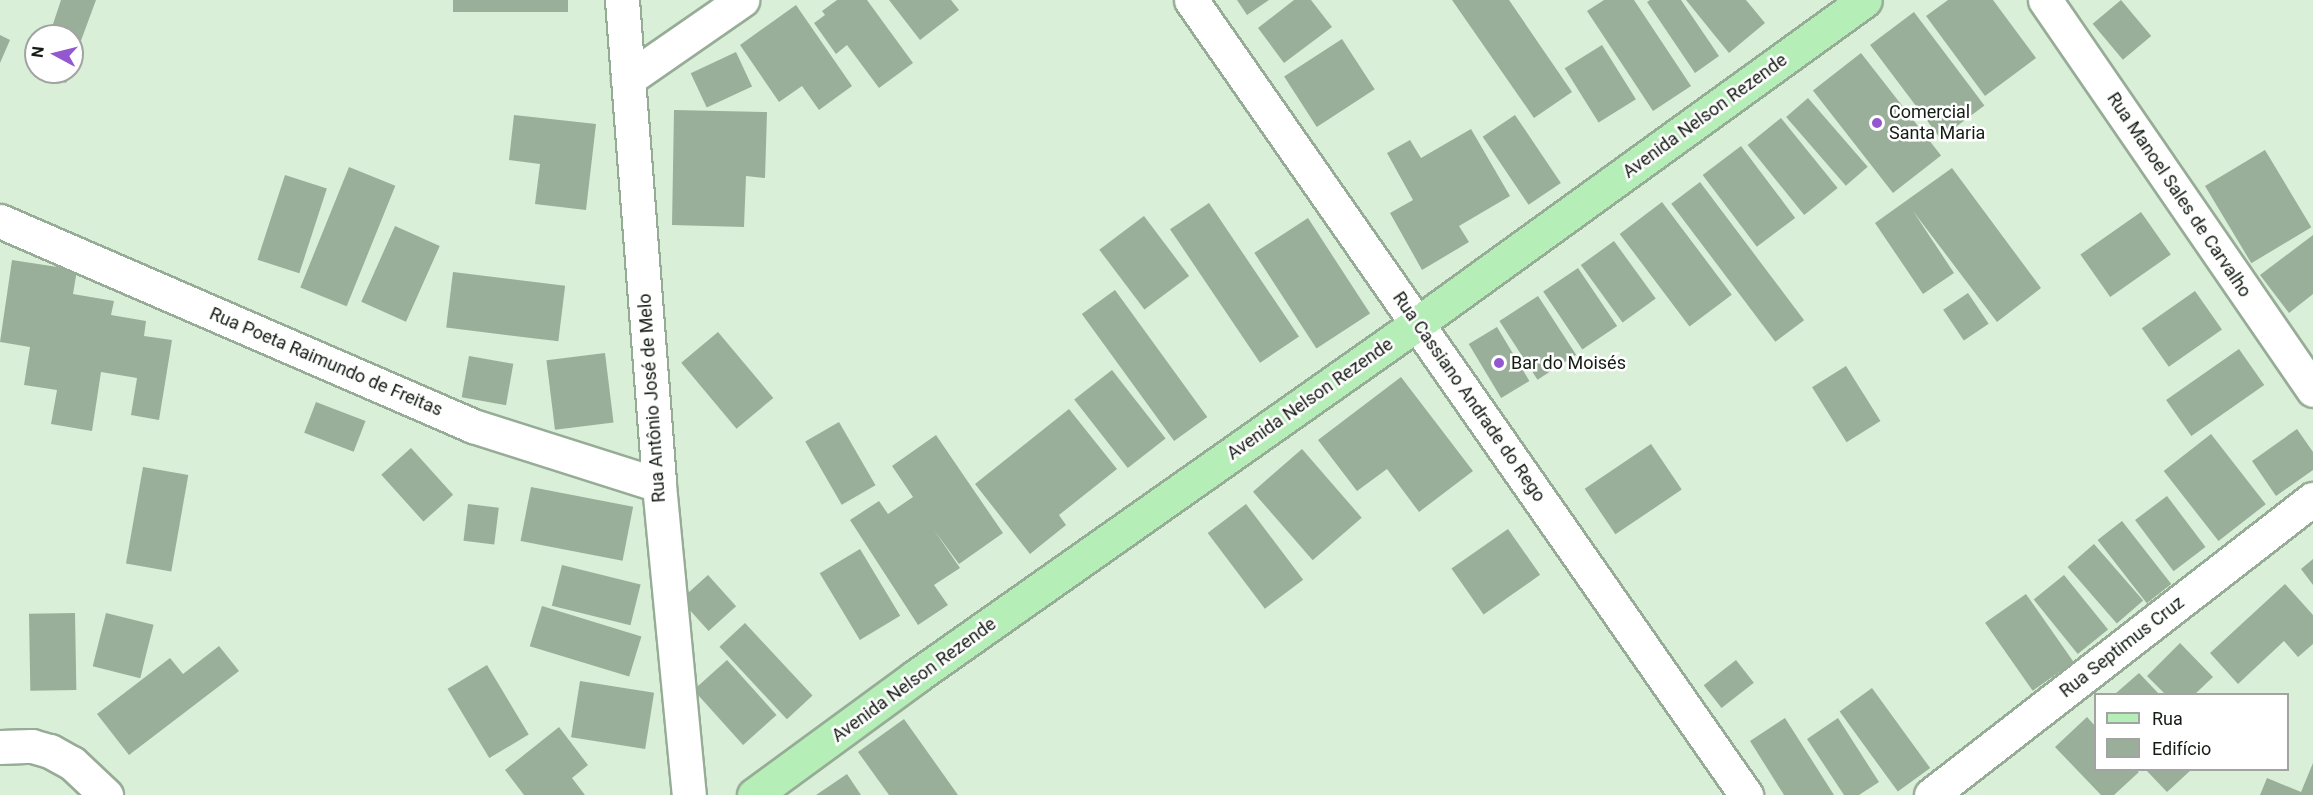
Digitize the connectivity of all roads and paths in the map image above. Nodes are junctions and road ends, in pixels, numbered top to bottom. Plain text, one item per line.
1 (622, 0) edge
2 (742, 0) edge
3 (1191, 0) edge
4 (1865, 0) edge
5 (2046, 0) edge
6 (628, 79) junction
7 (0, 221) edge
8 (1418, 323) junction
9 (2313, 390) edge
10 (659, 485) junction
11 (2313, 499) edge
12 (0, 747) edge
13 (766, 792) edge
14 (105, 793) edge
15 (689, 795) edge
16 (1746, 795) edge
17 (1931, 795) edge

1 - 6 street, Rua Antônio José de Melo
2 - 6 street
3 - 8 street, Rua Cassiano Andrade do Rego
4 - 8 main road, Avenida Nelson Rezende
5 - 9 street, Rua Manoel Sales de Carvalho
6 - 10 street, Rua Antônio José de Melo
7 - 10 street, Rua Poeta Raimundo de Freitas
8 - 13 main road, Avenida Nelson Rezende
8 - 16 street, Rua Cassiano Andrade do Rego
10 - 15 street, Rua Antônio José de Melo
11 - 17 street, Rua Septimus Cruz
12 - 14 street

